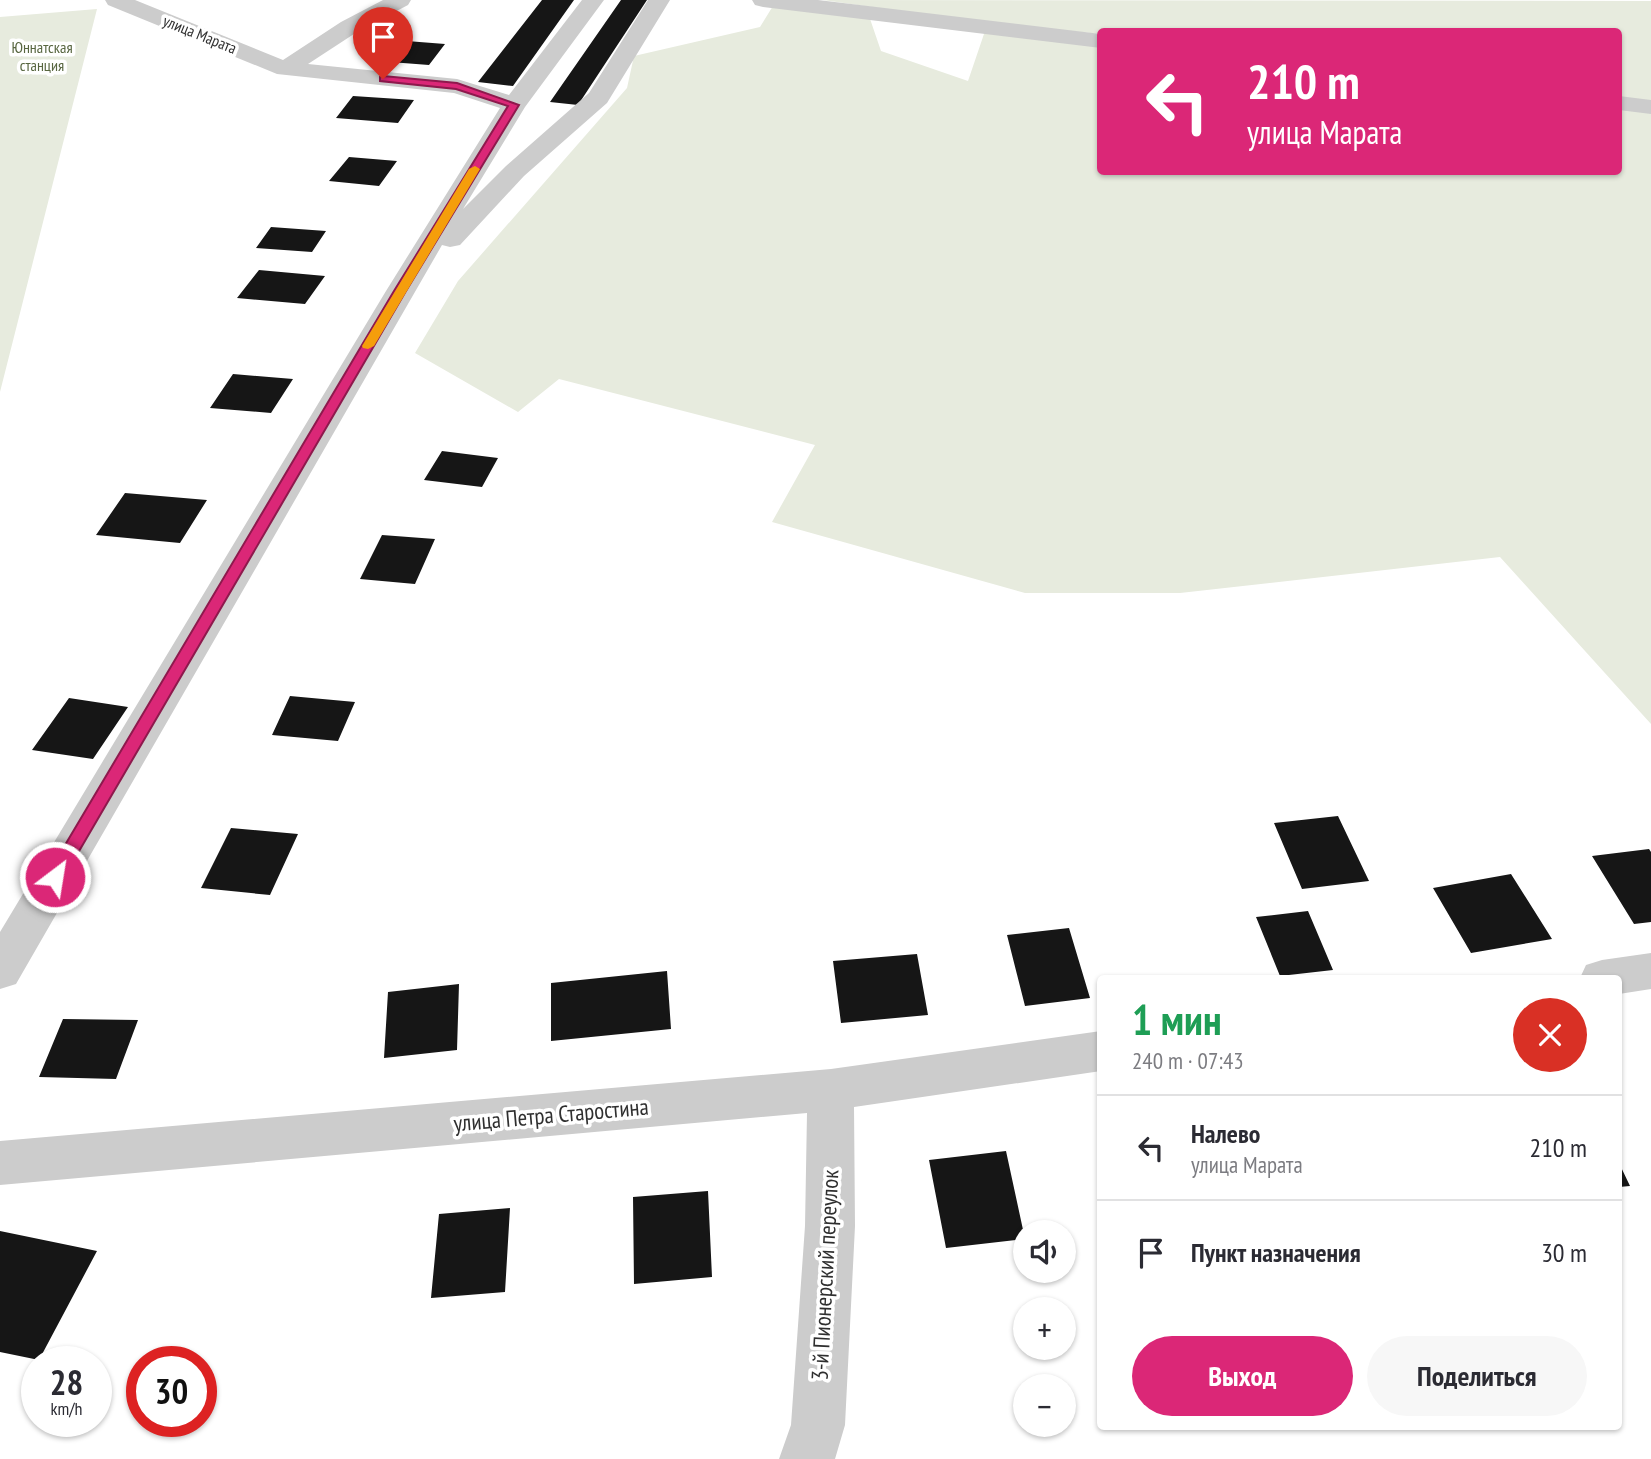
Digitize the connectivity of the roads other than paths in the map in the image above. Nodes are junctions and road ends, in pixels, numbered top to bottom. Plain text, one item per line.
1 (116, 0) edge
2 (400, 0) edge
3 (593, 0) edge
4 (659, 0) edge
5 (763, 0) edge
6 (1097, 41) edge
7 (285, 69) junction
8 (1622, 103) edge
9 (514, 105) junction
10 (1651, 107) edge
11 (400, 291) junction
12 (0, 971) edge
13 (1651, 971) edge
14 (1622, 975) edge
15 (1097, 1052) edge
16 (831, 1090) junction
17 (0, 1163) edge
18 (807, 1459) edge

1 - 7 street, улица Марата
2 - 7 street
3 - 9 street
4 - 11 street
5 - 6 street
7 - 9 street, улица Марата
8 - 10 street
9 - 11 street
11 - 12 street
13 - 14 street
15 - 16 street, улица Петра Старостина
16 - 17 street, улица Петра Старостина
16 - 18 street, 3-й Пионерский переулок

